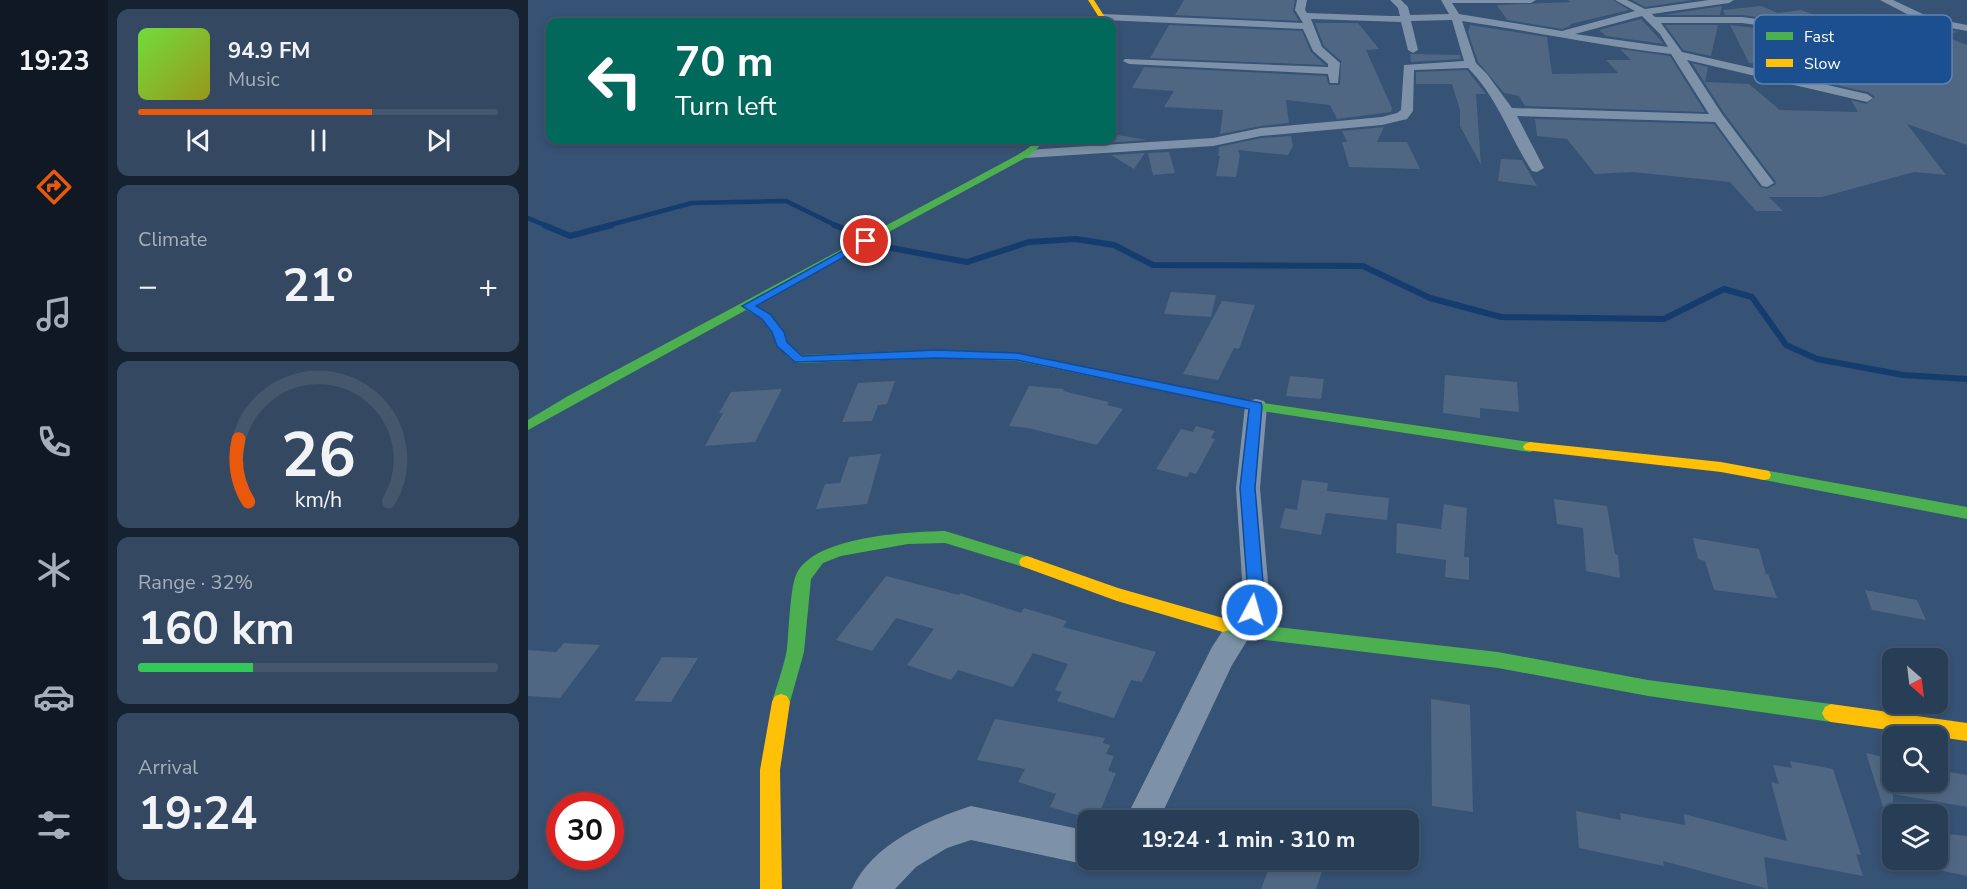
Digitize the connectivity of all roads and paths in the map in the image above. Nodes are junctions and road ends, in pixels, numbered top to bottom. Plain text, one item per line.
1 (1091, 0) edge
2 (1302, 0) edge
3 (1395, 0) edge
4 (1446, 0) edge
5 (1531, 0) edge
6 (1620, 0) edge
7 (1729, 0) edge
8 (1885, 0) edge
9 (1916, 15) edge
10 (1647, 16) junction
11 (1456, 17) junction
12 (1103, 18) edge
13 (1406, 18) junction
14 (1116, 20) edge
15 (1306, 21) junction
16 (1754, 22) edge
17 (1952, 25) edge
18 (1967, 28) edge
19 (1562, 34) junction
20 (1413, 50) dead end
21 (1675, 53) junction
22 (1129, 61) dead end
23 (1472, 64) junction
24 (1334, 71) junction
25 (1754, 72) edge
26 (1334, 84) dead end
27 (1807, 84) edge
28 (1867, 98) dead end
29 (1508, 112) junction
30 (1719, 118) junction
31 (1037, 144) edge
32 (1026, 154) junction
33 (1537, 168) dead end
34 (1767, 183) dead end
35 (748, 306) junction
36 (1256, 406) junction
37 (528, 426) edge
38 (1967, 513) edge
39 (1241, 630) junction
40 (1967, 732) edge
41 (1147, 810) edge
42 (1077, 847) edge
43 (771, 889) edge
44 (870, 889) edge

1 - 12 street
2 - 15 street
3 - 13 street
4 - 5 street
4 - 11 street
6 - 10 street
7 - 10 street
8 - 9 street
10 - 16 street
10 - 19 street
10 - 21 street
11 - 13 street
11 - 19 street
11 - 23 street
13 - 15 street
13 - 20 street
14 - 15 street
15 - 24 street
17 - 18 street
19 - 21 street
21 - 25 street
21 - 30 street
22 - 24 street
23 - 29 street
23 - 32 street
24 - 26 street
27 - 28 street
29 - 30 street
29 - 33 street
30 - 34 street
31 - 32 street
32 - 35 street
35 - 36 street
35 - 37 street
36 - 38 street
36 - 39 street
39 - 40 street
39 - 41 street
39 - 43 street
42 - 44 street

